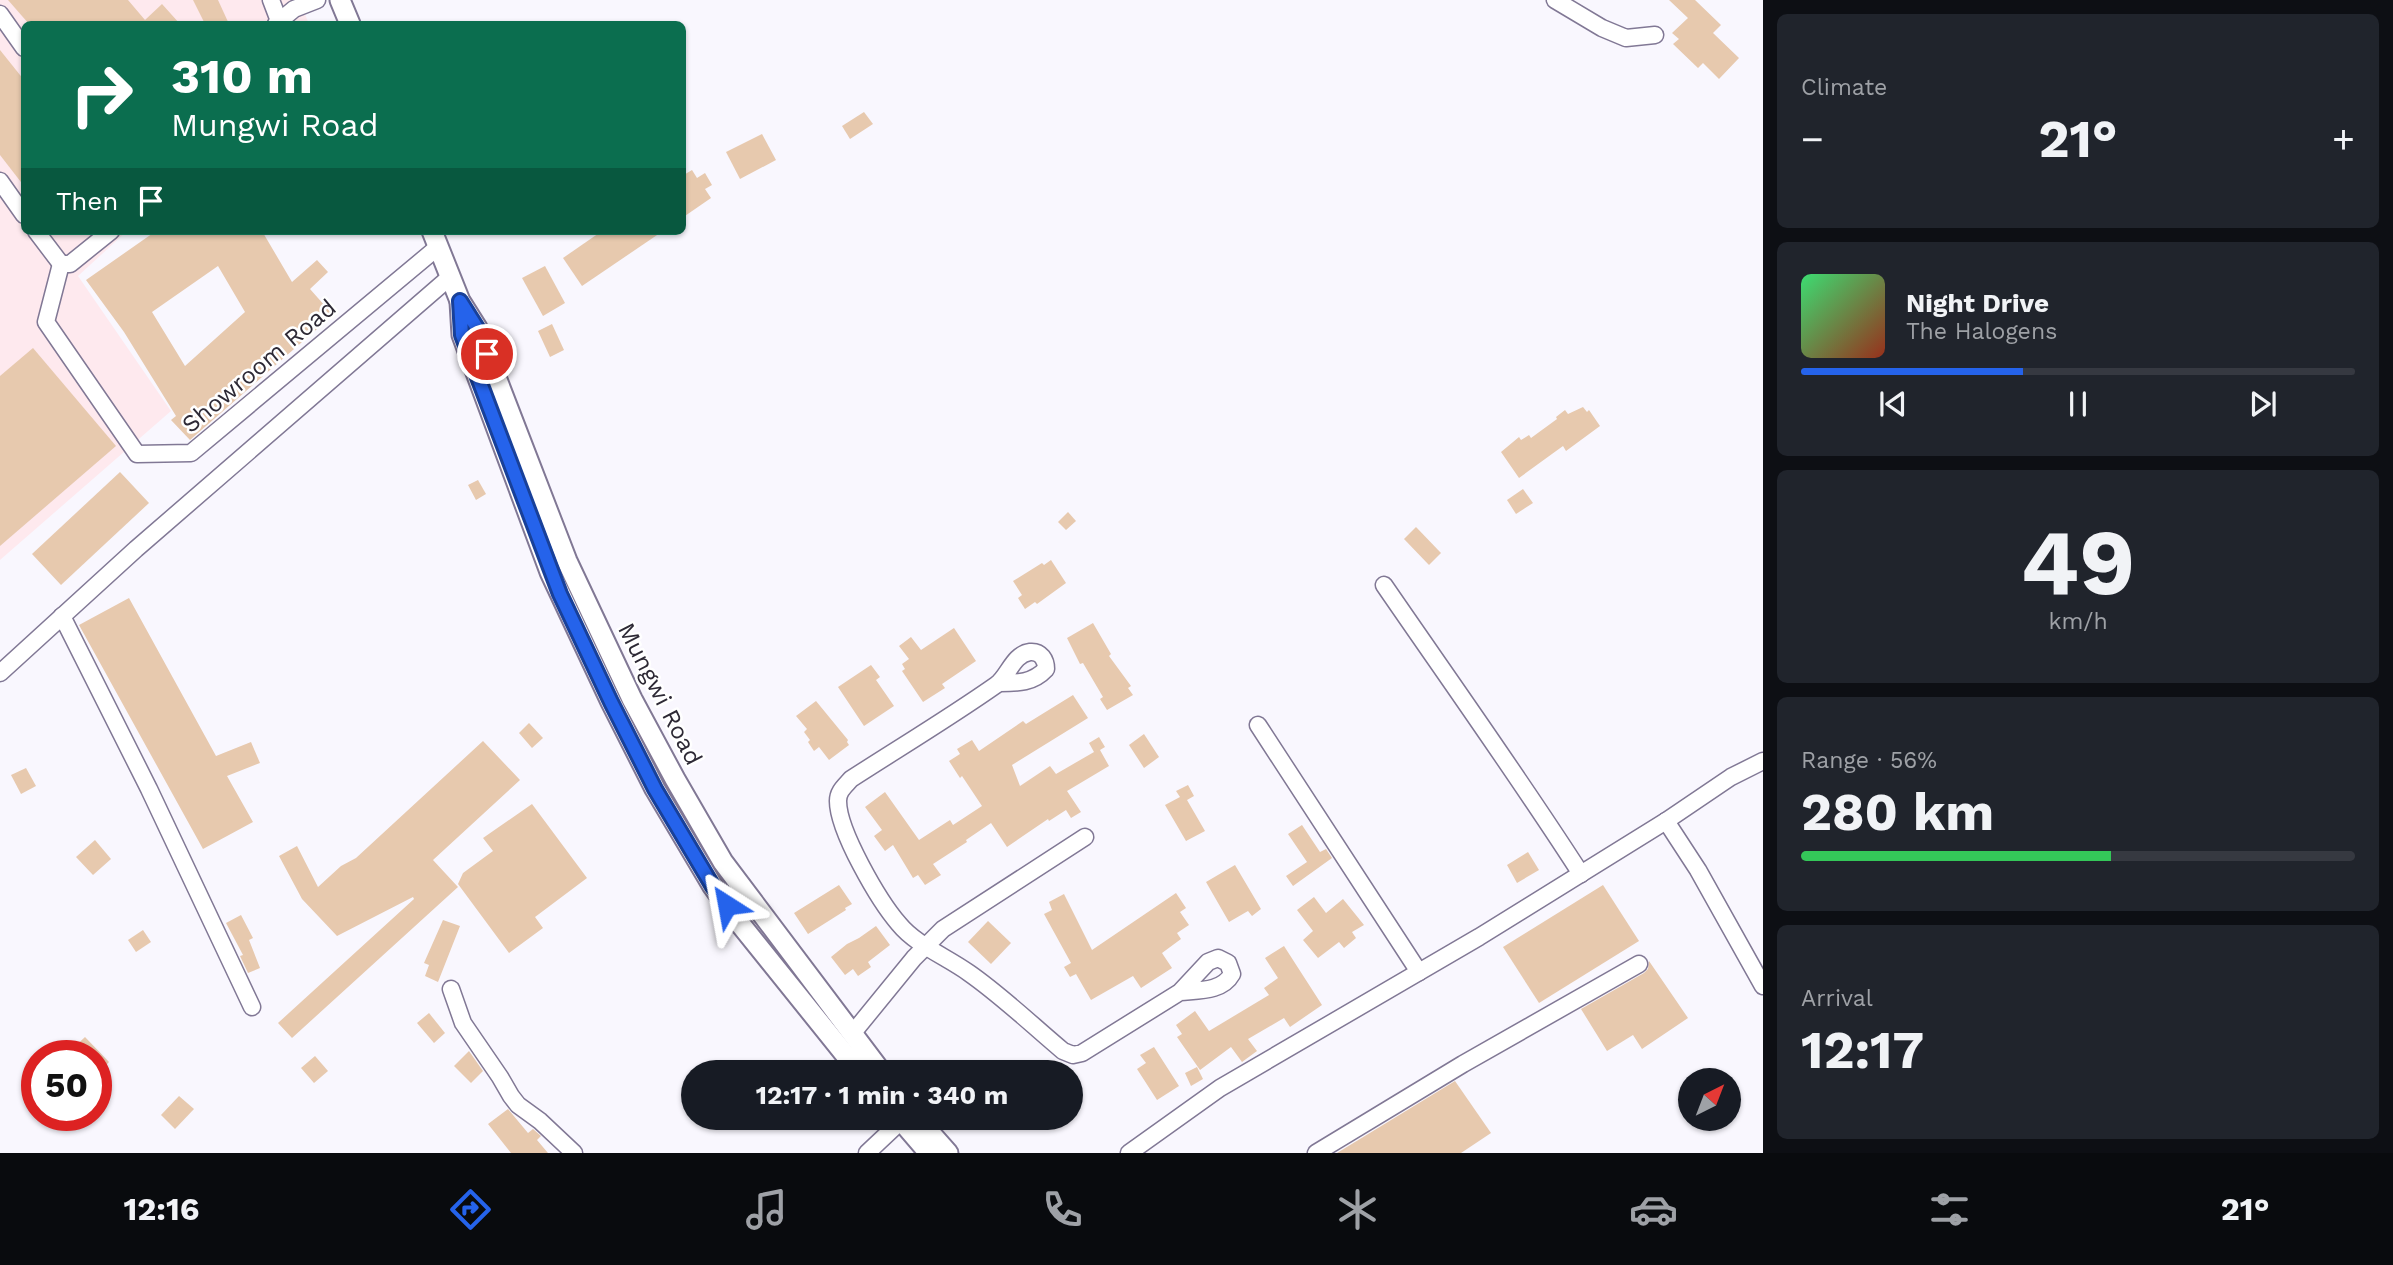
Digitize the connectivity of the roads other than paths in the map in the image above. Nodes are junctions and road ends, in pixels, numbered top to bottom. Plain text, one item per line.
1 (271, 0) edge
2 (317, 0) edge
3 (340, 0) edge
4 (1555, 0) edge
5 (0, 14) edge
6 (277, 21) edge
7 (280, 21) edge
8 (349, 21) edge
9 (1655, 34) dead end
10 (21, 44) edge
11 (0, 181) edge
12 (21, 211) edge
13 (39, 235) edge
14 (106, 235) edge
15 (435, 239) edge
16 (61, 264) junction
17 (450, 277) junction
18 (460, 301) junction
19 (1384, 585) dead end
20 (62, 616) junction
21 (0, 673) edge
22 (1000, 683) dead end
23 (1258, 725) dead end
24 (1763, 761) edge
25 (1666, 821) junction
26 (1085, 837) dead end
27 (1581, 874) junction
28 (926, 944) junction
29 (1639, 964) dead end
30 (1419, 972) junction
31 (1763, 986) edge
32 (452, 989) dead end
33 (1180, 992) dead end
34 (252, 1007) dead end
35 (852, 1034) junction
36 (850, 1060) edge
37 (871, 1060) edge
38 (893, 1130) edge
39 (913, 1130) edge
40 (919, 1130) edge
41 (574, 1153) edge
42 (867, 1153) edge
43 (929, 1153) edge
44 (948, 1153) edge
45 (1129, 1153) edge
46 (1316, 1153) edge

1 - 6 street
2 - 7 street
3 - 8 main road
4 - 9 street
5 - 10 street
11 - 12 street
13 - 16 street
14 - 16 street
15 - 16 street, Showroom Road
15 - 17 main road, Mungwi Road
17 - 18 main road, Mungwi Road
17 - 20 street
18 - 35 main road, Mungwi Road
18 - 36 main road, Mungwi Road
19 - 27 street
20 - 21 street
20 - 34 street
22 - 28 street
23 - 30 street
24 - 25 street
25 - 27 street
25 - 31 street
26 - 28 street
27 - 30 street
28 - 33 street
28 - 35 street
29 - 46 street
30 - 45 street
32 - 41 street
35 - 37 main road, Mungwi Road
38 - 42 street
39 - 43 main road
40 - 44 main road

